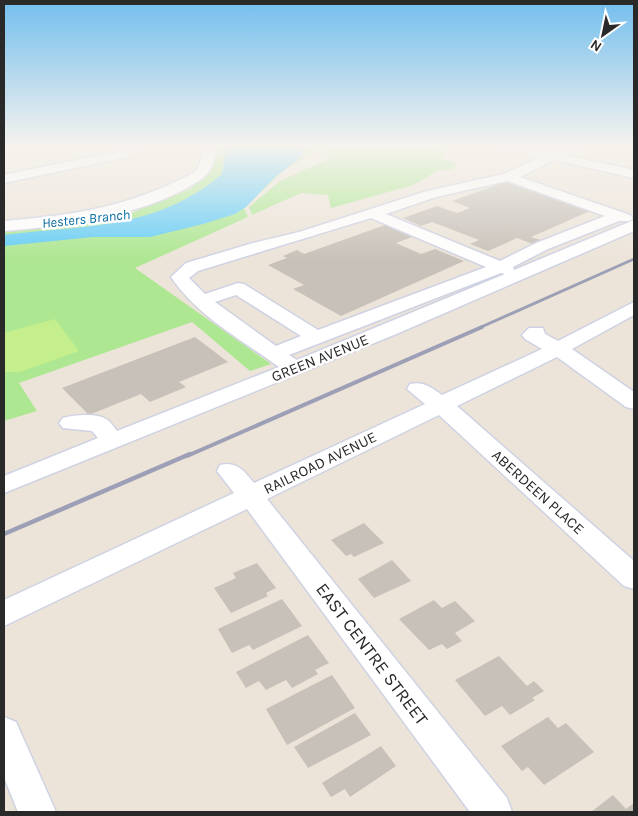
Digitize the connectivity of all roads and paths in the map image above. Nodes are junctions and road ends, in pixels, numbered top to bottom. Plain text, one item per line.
1 (183, 184) edge
2 (474, 184) edge
3 (530, 184) edge
4 (371, 213) junction
5 (629, 221) edge
6 (4, 226) edge
7 (510, 271) junction
8 (202, 300) junction
9 (634, 308) edge
10 (536, 332) dead end
11 (315, 337) junction
12 (558, 349) junction
13 (275, 353) junction
14 (295, 368) junction
15 (418, 388) dead end
16 (634, 402) edge
17 (442, 405) junction
18 (71, 423) dead end
19 (113, 441) junction
20 (229, 471) dead end
21 (4, 485) edge
22 (251, 496) junction
23 (634, 578) edge
24 (4, 614) edge
25 (4, 733) edge
26 (37, 812) edge
27 (493, 812) edge

1 - 6 street
2 - 4 street
3 - 5 street
4 - 7 street
4 - 8 street
5 - 7 street, GREEN AVENUE
7 - 11 street
7 - 14 street, GREEN AVENUE
8 - 11 street
8 - 13 street
9 - 12 street, RAILROAD AVENUE
10 - 12 street
11 - 13 street
12 - 16 street
12 - 17 street, RAILROAD AVENUE
13 - 14 street
14 - 19 street, GREEN AVENUE
15 - 17 street, ABERDEEN PLACE
17 - 22 street, RAILROAD AVENUE
17 - 23 street, ABERDEEN PLACE
18 - 19 street
19 - 21 street, GREEN AVENUE
20 - 22 street, EAST CENTRE STREET
22 - 24 street, RAILROAD AVENUE
22 - 27 street, EAST CENTRE STREET
25 - 26 street

